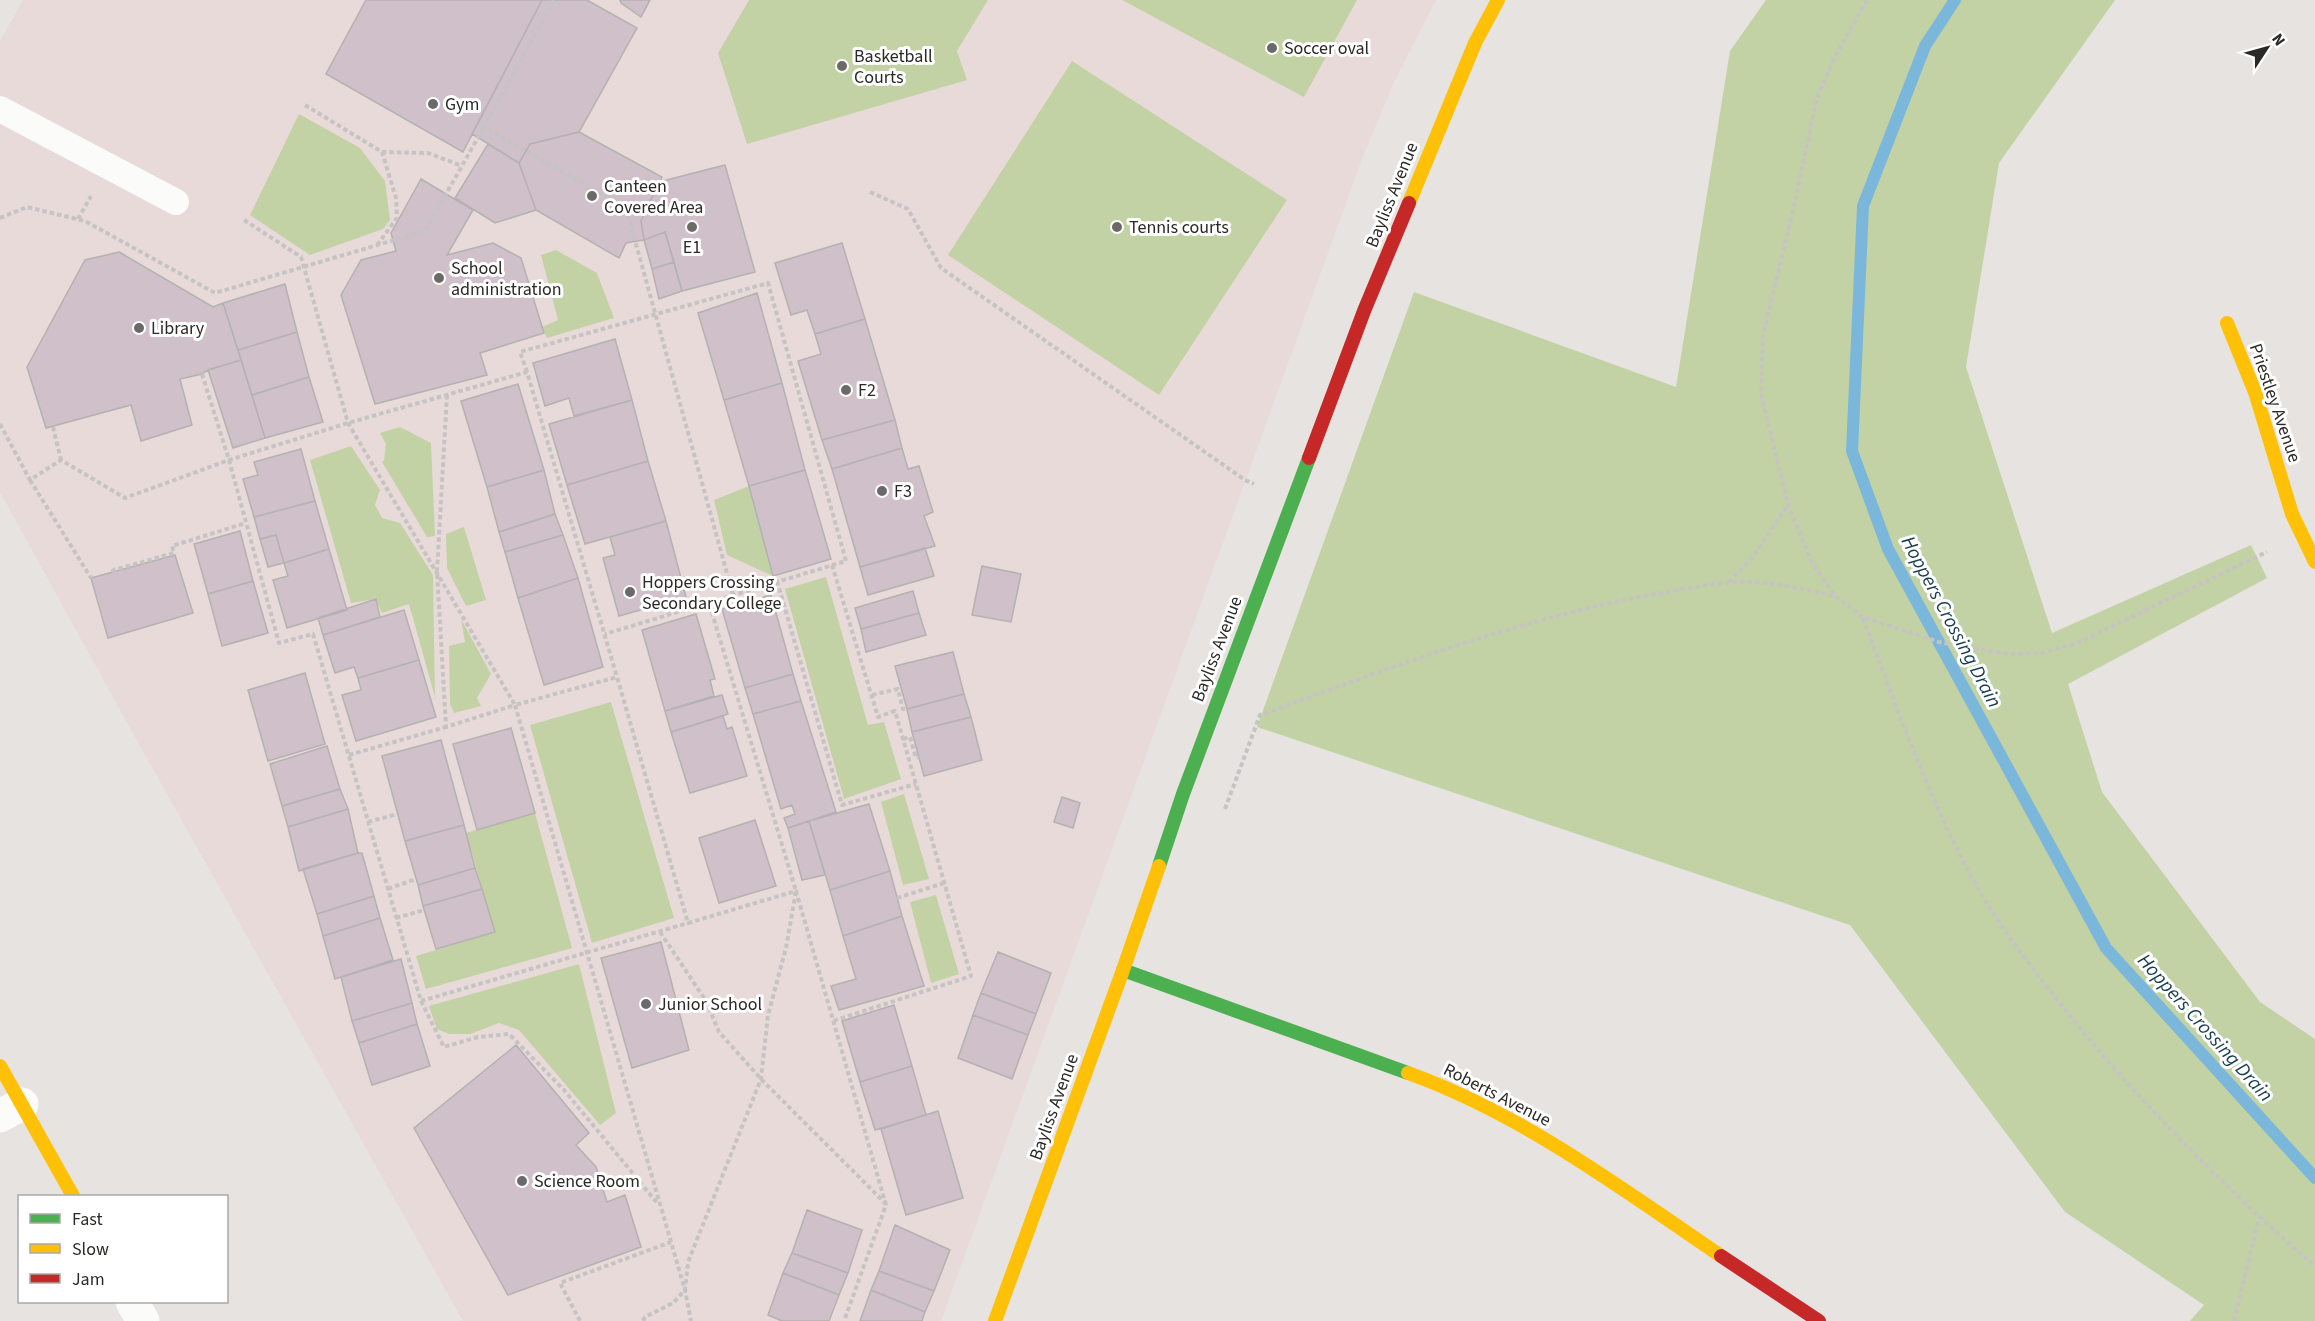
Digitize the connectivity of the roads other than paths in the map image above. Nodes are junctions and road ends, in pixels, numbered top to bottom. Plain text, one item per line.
1 (1498, 0) edge
2 (0, 109) edge
3 (176, 202) dead end
4 (2227, 322) dead end
5 (2315, 562) edge
6 (1123, 970) junction
7 (0, 1066) edge
8 (11, 1110) edge
9 (72, 1195) edge
10 (133, 1303) edge
11 (143, 1321) edge
12 (995, 1321) edge
13 (1820, 1321) edge

1 - 6 street, Bayliss Avenue
2 - 3 lane
4 - 5 street, Priestley Avenue
6 - 12 street, Bayliss Avenue
6 - 13 street, Roberts Avenue
7 - 8 street
8 - 9 street
10 - 11 street

